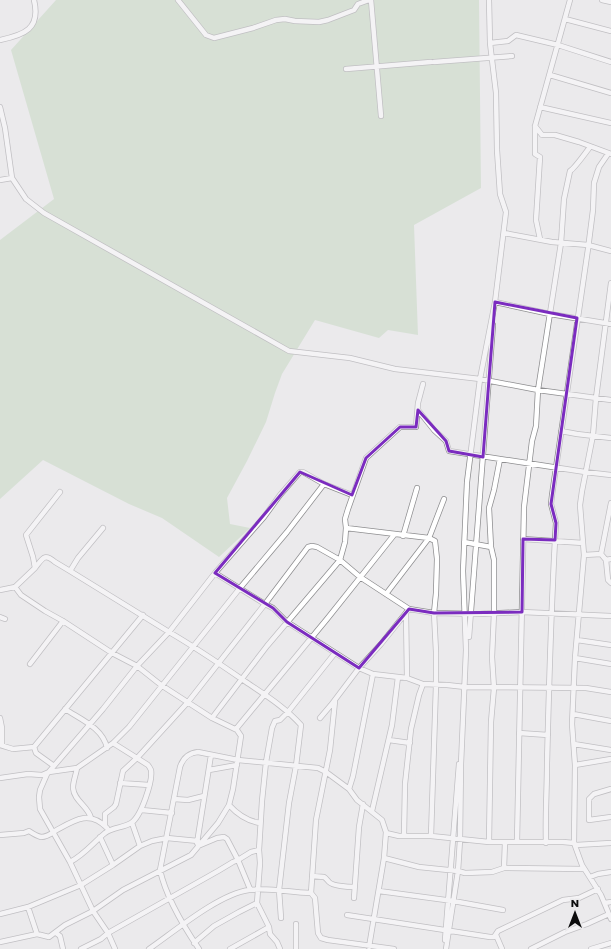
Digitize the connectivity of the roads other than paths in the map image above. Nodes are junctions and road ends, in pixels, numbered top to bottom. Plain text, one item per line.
1 (34, 0) edge
2 (178, 0) edge
3 (370, 0) edge
4 (489, 0) edge
5 (570, 0) edge
6 (602, 0) edge
7 (611, 2) edge
8 (565, 19) junction
9 (611, 31) edge
10 (0, 40) edge
11 (490, 44) junction
12 (558, 45) junction
13 (512, 56) dead end
14 (492, 57) junction
15 (611, 62) edge
16 (377, 67) junction
17 (346, 69) dead end
18 (550, 75) junction
19 (611, 93) edge
20 (0, 107) edge
21 (540, 107) junction
22 (381, 116) dead end
23 (611, 123) edge
24 (535, 126) junction
25 (590, 147) junction
26 (609, 154) edge
27 (12, 178) junction
28 (0, 180) edge
29 (504, 233) junction
30 (540, 239) junction
31 (561, 243) junction
32 (588, 245) junction
33 (611, 250) edge
34 (611, 283) edge
35 (495, 302) junction
36 (550, 314) junction
37 (577, 318) junction
38 (606, 323) junction
39 (611, 324) edge
40 (480, 379) junction
41 (423, 384) dead end
42 (538, 390) junction
43 (566, 394) junction
44 (596, 398) junction
45 (611, 400) edge
46 (418, 410) junction
47 (561, 431) junction
48 (593, 435) junction
49 (611, 438) edge
50 (470, 455) junction
51 (500, 459) junction
52 (530, 463) junction
53 (557, 468) junction
54 (585, 472) junction
55 (611, 474) edge
56 (324, 484) junction
57 (417, 488) dead end
58 (60, 492) dead end
59 (352, 495) junction
60 (444, 498) dead end
61 (611, 503) edge
62 (103, 528) dead end
63 (346, 528) junction
64 (394, 535) junction
65 (403, 536) junction
66 (429, 538) junction
67 (523, 539) junction
68 (555, 540) junction
69 (464, 542) junction
70 (583, 543) junction
71 (491, 547) junction
72 (601, 554) junction
73 (584, 555) junction
74 (609, 559) edge
75 (340, 560) junction
76 (35, 568) junction
77 (70, 571) junction
78 (215, 573) junction
79 (360, 577) junction
80 (611, 583) edge
81 (15, 587) junction
82 (240, 588) junction
83 (0, 590) edge
84 (386, 594) junction
85 (265, 604) junction
86 (408, 611) junction
87 (522, 612) junction
88 (434, 613) junction
89 (465, 613) junction
90 (494, 613) junction
91 (551, 614) junction
92 (143, 615) junction
93 (578, 615) junction
94 (611, 616) edge
95 (63, 621) junction
96 (287, 622) junction
97 (168, 632) junction
98 (311, 637) junction
99 (577, 640) junction
100 (611, 645) edge
101 (194, 647) junction
102 (112, 653) junction
103 (335, 653) junction
104 (575, 658) junction
105 (218, 663) junction
106 (30, 664) dead end
107 (611, 664) edge
108 (137, 666) junction
109 (359, 668) junction
110 (372, 674) junction
111 (398, 677) junction
112 (407, 678) junction
113 (242, 679) junction
114 (423, 684) junction
115 (161, 685) junction
116 (436, 685) junction
117 (465, 688) junction
118 (494, 688) junction
119 (520, 688) junction
120 (548, 689) junction
121 (574, 689) junction
122 (611, 692) edge
123 (264, 694) junction
124 (335, 701) junction
125 (188, 702) junction
126 (64, 709) junction
127 (288, 712) junction
128 (573, 714) junction
129 (0, 718) edge
130 (212, 718) junction
131 (320, 718) dead end
132 (611, 721) edge
133 (89, 725) junction
134 (236, 729) junction
135 (519, 733) junction
136 (548, 734) junction
137 (388, 740) junction
138 (113, 743) junction
139 (410, 743) junction
140 (574, 744) junction
141 (1, 745) edge
142 (34, 747) junction
143 (107, 748) junction
144 (611, 750) edge
145 (211, 754) junction
146 (138, 758) junction
147 (611, 759) edge
148 (237, 762) junction
149 (266, 762) junction
150 (575, 765) junction
151 (54, 766) junction
152 (296, 766) junction
153 (76, 768) junction
154 (209, 770) junction
155 (49, 772) junction
156 (326, 772) junction
157 (0, 778) edge
158 (120, 783) junction
159 (149, 785) junction
160 (349, 789) junction
161 (611, 789) edge
162 (204, 796) junction
163 (174, 799) junction
164 (363, 804) junction
165 (229, 805) junction
166 (142, 810) junction
167 (372, 811) junction
168 (172, 813) junction
169 (611, 817) edge
170 (91, 818) junction
171 (132, 823) junction
172 (260, 823) junction
173 (105, 826) junction
174 (109, 831) junction
175 (53, 833) junction
176 (386, 833) junction
177 (0, 835) edge
178 (404, 835) junction
179 (431, 836) junction
180 (100, 837) junction
181 (167, 838) junction
182 (460, 840) junction
183 (198, 841) junction
184 (489, 842) junction
185 (505, 842) junction
186 (517, 842) junction
187 (546, 843) junction
188 (574, 843) junction
189 (611, 843) edge
190 (140, 846) junction
191 (197, 847) junction
192 (259, 850) junction
193 (384, 858) junction
194 (238, 860) junction
195 (70, 862) junction
196 (114, 865) junction
197 (504, 868) junction
198 (584, 869) junction
199 (160, 870) junction
200 (458, 871) junction
201 (611, 872) edge
202 (312, 876) junction
203 (590, 877) junction
204 (81, 885) junction
205 (354, 887) junction
206 (250, 889) junction
207 (598, 889) junction
208 (258, 890) junction
209 (279, 890) junction
210 (379, 891) junction
211 (311, 893) junction
212 (170, 898) junction
213 (354, 898) dead end
214 (453, 901) junction
215 (611, 902) edge
216 (257, 903) junction
217 (605, 903) junction
218 (28, 907) junction
219 (503, 910) dead end
220 (93, 911) junction
221 (0, 914) edge
222 (346, 914) dead end
223 (609, 914) junction
224 (281, 918) dead end
225 (375, 918) junction
226 (611, 919) edge
227 (184, 924) junction
228 (296, 924) dead end
229 (269, 927) junction
230 (449, 932) junction
231 (56, 933) junction
232 (108, 933) junction
233 (37, 934) junction
234 (496, 935) junction
235 (0, 942) edge
236 (611, 942) edge
237 (194, 943) junction
238 (369, 948) edge
239 (63, 949) edge
240 (81, 949) edge
241 (115, 949) edge
242 (149, 949) edge
243 (199, 949) edge
244 (230, 949) edge
245 (280, 949) edge
246 (296, 949) edge
247 (394, 949) edge
248 (445, 949) edge
249 (502, 949) edge
250 (531, 949) edge
251 (591, 949) edge

1 - 10 street
2 - 3 street
3 - 16 street
4 - 11 street
5 - 8 street
6 - 7 street
8 - 9 street
8 - 12 street
11 - 12 street
11 - 14 street
12 - 15 street
12 - 18 street
13 - 14 street
14 - 16 street
14 - 29 street
16 - 17 street
16 - 22 street
18 - 19 street
18 - 21 street
20 - 27 street
21 - 23 street
21 - 24 street
24 - 25 street
24 - 30 street
25 - 26 street
25 - 31 street
26 - 32 street
27 - 28 street
27 - 40 street
29 - 30 street
29 - 35 street
30 - 31 street
31 - 32 street
31 - 36 street
32 - 33 street
32 - 37 street
34 - 38 street
35 - 36 street
35 - 40 street
35 - 248 street
36 - 37 street
36 - 42 street
37 - 38 street
37 - 43 street
38 - 39 street
38 - 44 street
40 - 42 street
40 - 50 street
41 - 46 street
42 - 43 street
42 - 52 street
43 - 44 street
43 - 47 street
44 - 45 street
44 - 48 street
46 - 50 street
46 - 59 street
47 - 48 street
47 - 53 street
48 - 49 street
48 - 54 street
50 - 51 street
50 - 69 street
51 - 52 street
51 - 71 street
52 - 53 street
52 - 67 street
53 - 54 street
53 - 68 street
54 - 55 street
54 - 70 street
56 - 59 street
56 - 78 street
56 - 82 street
57 - 65 street
58 - 76 street
59 - 63 street
60 - 66 street
61 - 72 street
62 - 77 street
63 - 64 street
63 - 75 street
64 - 65 street
64 - 79 street
65 - 66 street
66 - 84 street
66 - 88 street
67 - 68 street
67 - 87 street
68 - 70 street
68 - 91 street
69 - 71 street
69 - 89 street
70 - 73 street
71 - 90 street
72 - 73 street
72 - 74 street
73 - 93 street
74 - 80 street
75 - 79 street
75 - 85 street
75 - 96 street
76 - 77 street
76 - 81 street
77 - 92 street
78 - 82 street
78 - 97 street
79 - 84 street
79 - 98 street
81 - 83 street
81 - 95 street
82 - 85 street
82 - 101 street
84 - 86 street
85 - 96 street
85 - 105 street
86 - 88 street
86 - 109 street
86 - 112 street
87 - 90 street
87 - 91 street
87 - 119 street
88 - 89 street
88 - 116 street
89 - 90 street
89 - 117 street
90 - 118 street
91 - 93 street
91 - 120 street
92 - 97 street
92 - 102 street
93 - 94 street
93 - 99 street
95 - 102 street
95 - 106 street
96 - 98 street
96 - 113 street
97 - 101 street
97 - 108 street
98 - 103 street
98 - 123 street
99 - 100 street
99 - 104 street
101 - 105 street
101 - 115 street
102 - 108 street
102 - 126 street
103 - 109 street
103 - 127 street
104 - 107 street
104 - 121 street
105 - 113 street
105 - 125 street
108 - 115 street
108 - 133 street
109 - 110 street
109 - 124 street
110 - 111 street
110 - 160 street
111 - 112 street
111 - 137 street
112 - 114 street
113 - 123 street
113 - 130 street
114 - 116 street
114 - 139 street
115 - 125 street
115 - 138 street
116 - 117 street
116 - 179 street
117 - 118 street
117 - 182 street
118 - 119 street
118 - 184 street
119 - 120 street
119 - 135 street
120 - 121 street
120 - 136 street
121 - 122 street
121 - 128 street
123 - 127 street
123 - 134 street
124 - 131 street
124 - 156 street
125 - 130 street
125 - 146 street
126 - 133 street
126 - 142 street
127 - 149 street
127 - 152 street
128 - 132 street
128 - 140 street
129 - 141 street
130 - 134 street
133 - 143 street
133 - 151 street
134 - 148 street
135 - 136 street
135 - 186 street
136 - 187 street
137 - 139 street
137 - 167 street
138 - 143 street
138 - 146 street
139 - 178 street
140 - 144 street
140 - 150 street
141 - 142 street
142 - 151 street
143 - 153 street
145 - 148 street
145 - 154 street
145 - 163 street
146 - 158 street
146 - 159 street
147 - 150 street
148 - 149 street
148 - 154 street
148 - 165 street
149 - 152 street
149 - 172 street
150 - 188 street
151 - 155 street
152 - 156 street
152 - 209 street
153 - 155 street
153 - 170 street
154 - 162 street
155 - 157 street
155 - 175 street
156 - 160 street
156 - 202 street
158 - 159 street
158 - 173 street
159 - 166 street
160 - 164 street
161 - 169 street
162 - 163 street
162 - 183 street
163 - 168 street
164 - 167 street
164 - 205 street
165 - 172 street
165 - 191 street
166 - 168 street
166 - 171 street
167 - 176 street
168 - 181 street
170 - 173 street
170 - 175 street
171 - 174 street
171 - 190 street
172 - 192 street
173 - 174 street
174 - 180 street
175 - 177 street
175 - 195 street
176 - 178 street
176 - 193 street
178 - 179 street
179 - 182 street
180 - 195 street
180 - 196 street
181 - 183 street
181 - 190 street
181 - 199 street
182 - 184 street
182 - 200 street
183 - 191 street
184 - 185 street
185 - 186 street
185 - 197 street
186 - 187 street
187 - 188 street
188 - 189 street
188 - 198 street
190 - 196 street
191 - 194 street
191 - 199 street
192 - 194 street
192 - 208 street
193 - 200 street
193 - 210 street
194 - 206 street
194 - 212 street
195 - 204 street
196 - 204 street
197 - 198 street
197 - 200 street
198 - 203 street
199 - 212 street
199 - 220 street
200 - 214 street
201 - 203 street
202 - 205 street
202 - 211 street
203 - 207 street
204 - 218 street
204 - 220 street
205 - 213 street
206 - 208 street
206 - 227 street
207 - 217 street
207 - 234 street
208 - 209 street
208 - 216 street
209 - 211 street
209 - 224 street
210 - 214 street
210 - 225 street
211 - 238 street
212 - 227 street
212 - 232 street
214 - 219 street
214 - 230 street
215 - 217 street
216 - 229 street
216 - 237 street
217 - 223 street
218 - 221 street
218 - 233 street
220 - 231 street
220 - 232 street
222 - 225 street
223 - 226 street
223 - 250 street
225 - 230 street
225 - 238 street
227 - 237 street
227 - 242 street
228 - 246 street
229 - 244 street
229 - 245 street
230 - 234 street
230 - 248 street
231 - 233 street
231 - 239 street
232 - 240 street
232 - 241 street
233 - 235 street
234 - 249 street
236 - 251 street
237 - 243 street
238 - 247 street

